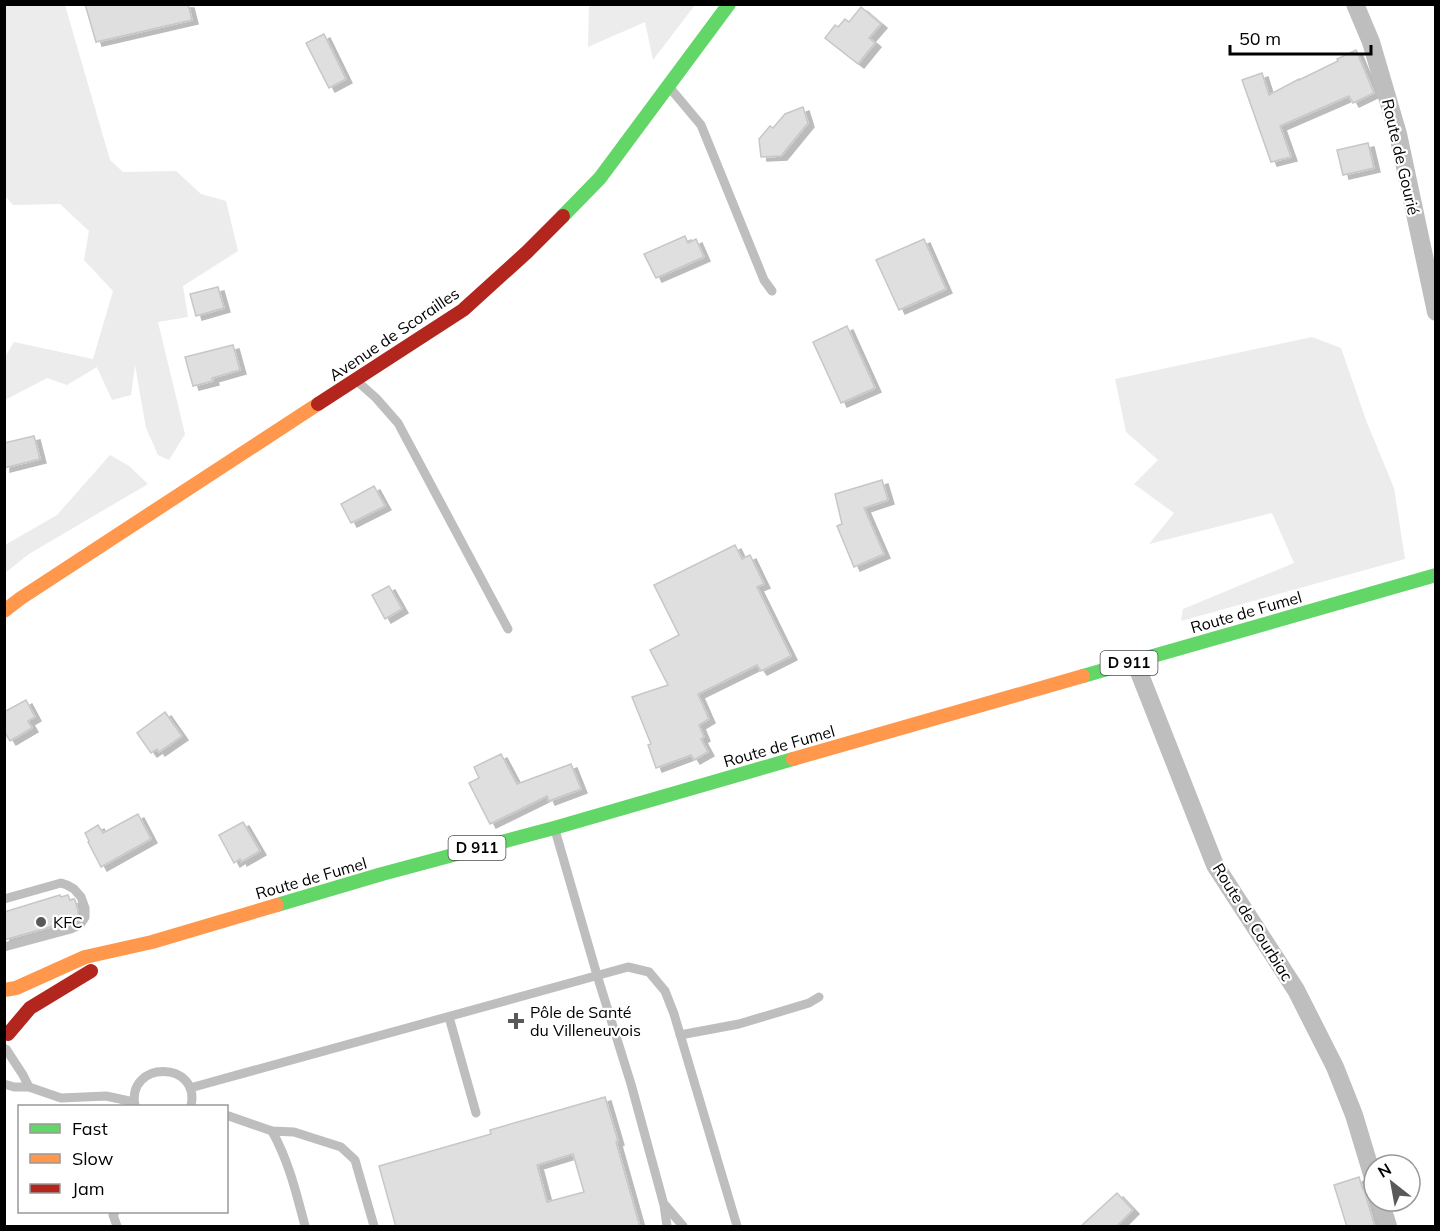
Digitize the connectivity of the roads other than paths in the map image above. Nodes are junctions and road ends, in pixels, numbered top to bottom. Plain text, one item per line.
1 (729, 4) edge
2 (1355, 4) edge
3 (669, 86) junction
4 (772, 291) dead end
5 (1436, 312) edge
6 (356, 380) junction
7 (1436, 575) edge
8 (4, 610) edge
9 (508, 629) dead end
10 (1135, 662) junction
11 (554, 828) junction
12 (4, 899) edge
13 (131, 946) junction
14 (4, 947) edge
15 (597, 975) junction
16 (4, 990) edge
17 (819, 997) dead end
18 (449, 1017) junction
19 (4, 1018) edge
20 (8, 1034) junction
21 (680, 1035) junction
22 (5, 1050) edge
23 (4, 1084) edge
24 (28, 1087) junction
25 (190, 1088) junction
26 (135, 1105) edge
27 (195, 1105) edge
28 (476, 1113) dead end
29 (228, 1116) edge
30 (272, 1131) junction
31 (1366, 1153) edge
32 (664, 1205) junction
33 (114, 1213) edge
34 (117, 1227) edge
35 (305, 1227) edge
36 (374, 1227) edge
37 (667, 1227) edge
38 (682, 1227) edge
39 (736, 1227) edge

1 - 3 main road, Avenue de Scorailles
2 - 5 street, Route de Gourié
3 - 4 lane
3 - 6 main road, Avenue de Scorailles
6 - 8 main road, Avenue de Scorailles
6 - 9 lane
7 - 10 main road, Route de Fumel / D 911
10 - 11 main road, Route de Fumel / D 911
10 - 31 street, Route de Courbiac
11 - 13 main road, Route de Fumel / D 911
11 - 15 lane
12 - 14 lane
13 - 16 main road, Route de Fumel / D 911
13 - 20 main road, Route de Fumel / D 911
15 - 18 lane
15 - 21 lane
15 - 32 lane
17 - 21 lane
18 - 25 lane
18 - 28 lane
19 - 20 main road
20 - 22 main road
21 - 39 lane
22 - 24 lane
23 - 24 lane
24 - 26 lane
25 - 26 lane
25 - 27 lane
29 - 30 lane
30 - 35 lane
30 - 36 lane
32 - 37 lane
32 - 38 lane
33 - 34 lane

